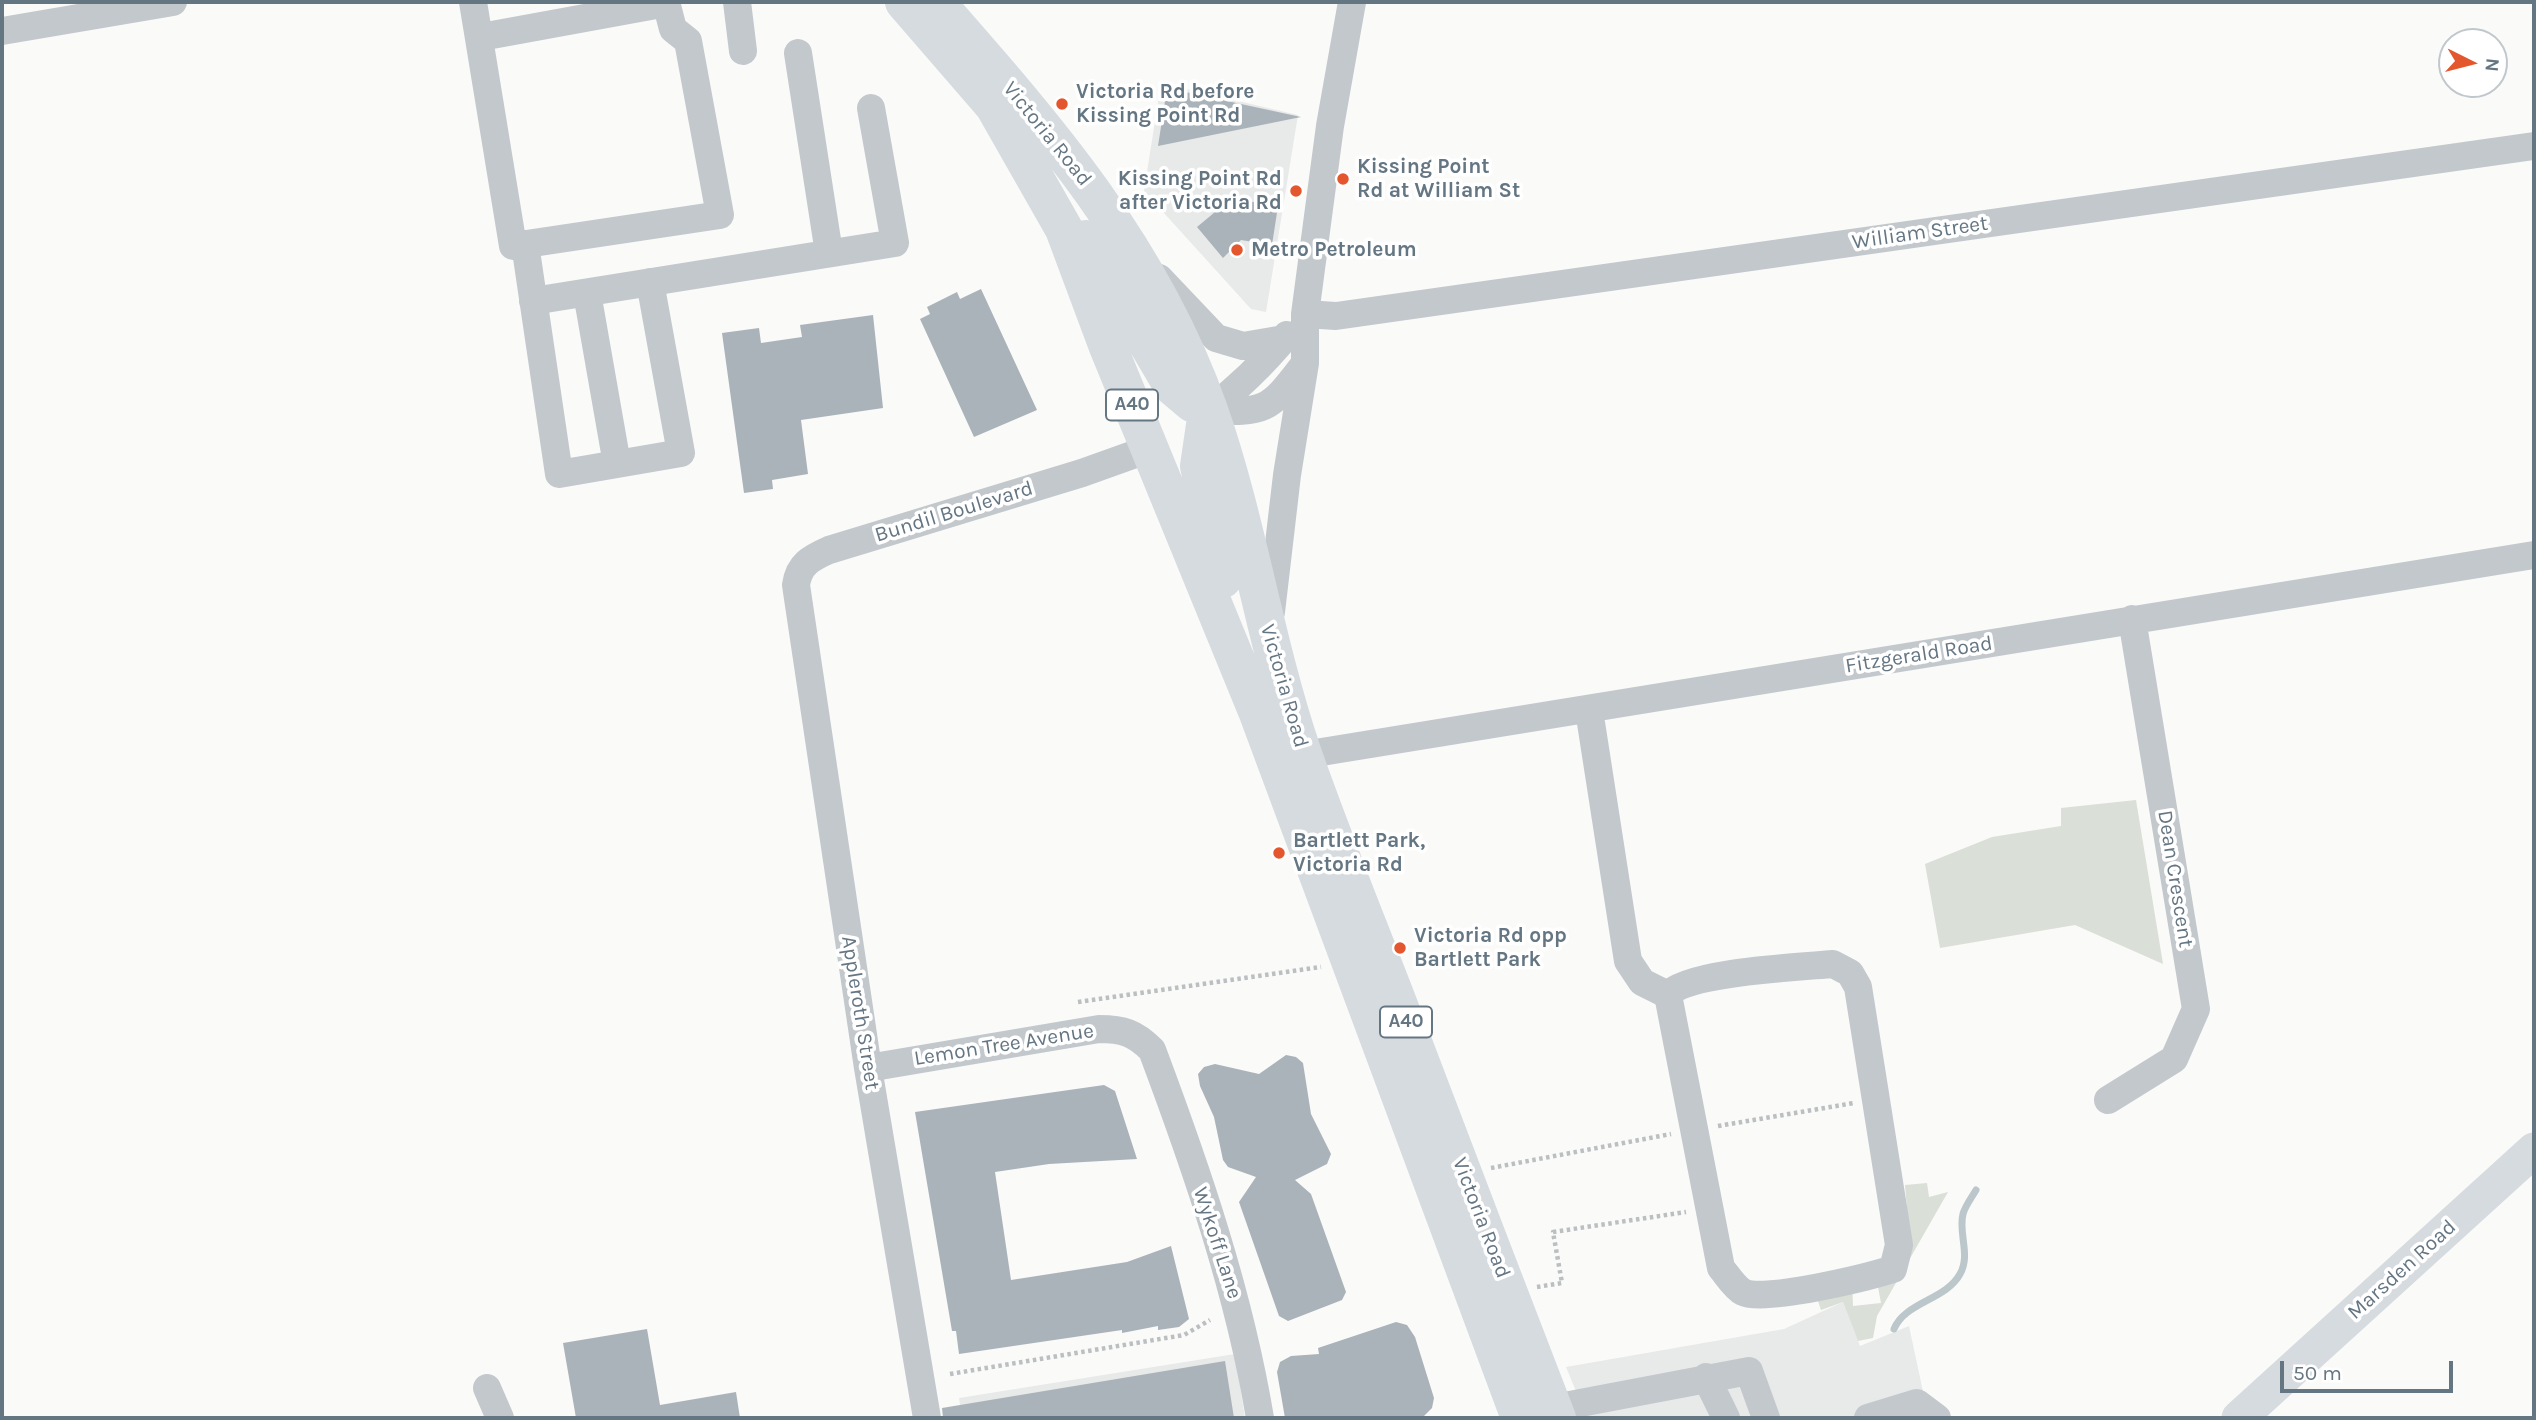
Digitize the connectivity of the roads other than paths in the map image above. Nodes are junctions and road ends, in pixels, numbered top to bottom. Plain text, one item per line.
1 (173, 2) edge
2 (473, 2) edge
3 (737, 2) edge
4 (904, 2) edge
5 (936, 2) edge
6 (1352, 2) edge
7 (666, 3) edge
8 (79, 9) edge
9 (2, 31) edge
10 (481, 37) junction
11 (743, 51) dead end
12 (798, 53) dead end
13 (994, 106) junction
14 (871, 108) dead end
15 (2534, 146) edge
16 (525, 244) junction
17 (830, 253) junction
18 (1138, 256) junction
19 (650, 282) junction
20 (587, 293) junction
21 (534, 301) junction
22 (1305, 314) junction
23 (1284, 339) junction
24 (1305, 363) junction
25 (1209, 410) junction
26 (1149, 449) junction
27 (617, 464) junction
28 (2534, 555) edge
29 (800, 606) joint
30 (2132, 619) junction
31 (1268, 633) junction
32 (1589, 710) junction
33 (1257, 711) junction
34 (1303, 755) junction
35 (1668, 995) junction
36 (868, 1068) junction
37 (1160, 1072) joint
38 (2108, 1100) dead end
39 (2534, 1150) edge
40 (1706, 1377) junction
41 (488, 1388) dead end
42 (1605, 1409) edge
43 (1544, 1415) edge
44 (500, 1418) edge
45 (927, 1418) edge
46 (1260, 1418) edge
47 (1726, 1418) edge
48 (1766, 1418) edge
49 (1868, 1418) edge
50 (1937, 1418) edge
51 (2239, 1418) edge

1 - 8 street
2 - 10 street
3 - 11 street
4 - 13 highway, Victoria Road / A40
5 - 18 highway, Victoria Road / A40
6 - 22 street
7 - 10 street
7 - 16 street
8 - 9 street
10 - 16 street
12 - 17 street
13 - 25 highway
13 - 26 highway, Victoria Road / A40
14 - 17 street
15 - 22 street, William Street
16 - 21 street
17 - 19 street
18 - 23 street
18 - 25 highway, Victoria Road / A40
19 - 20 street
19 - 27 street
20 - 21 street
20 - 27 street
21 - 27 street
22 - 23 street
22 - 24 street
23 - 25 street
24 - 25 street
24 - 31 street
25 - 31 highway, Victoria Road / A40
25 - 33 highway
26 - 29 street, Bundil Boulevard
26 - 33 highway, Victoria Road / A40
28 - 30 street, Fitzgerald Road
29 - 36 street, Appleroth Street
30 - 32 street, Fitzgerald Road
30 - 38 street, Dean Crescent
31 - 34 highway, Victoria Road / A40
32 - 34 street, Fitzgerald Road
32 - 35 street
33 - 43 highway, Victoria Road / A40
34 - 43 highway, Victoria Road / A40
35 - 35 street
36 - 37 street, Lemon Tree Avenue
36 - 45 street, Appleroth Street
37 - 46 street, Wykoff Lane
39 - 51 main road, Marsden Road
40 - 42 street
40 - 47 street
40 - 48 street
41 - 44 street
42 - 43 street
49 - 50 street

